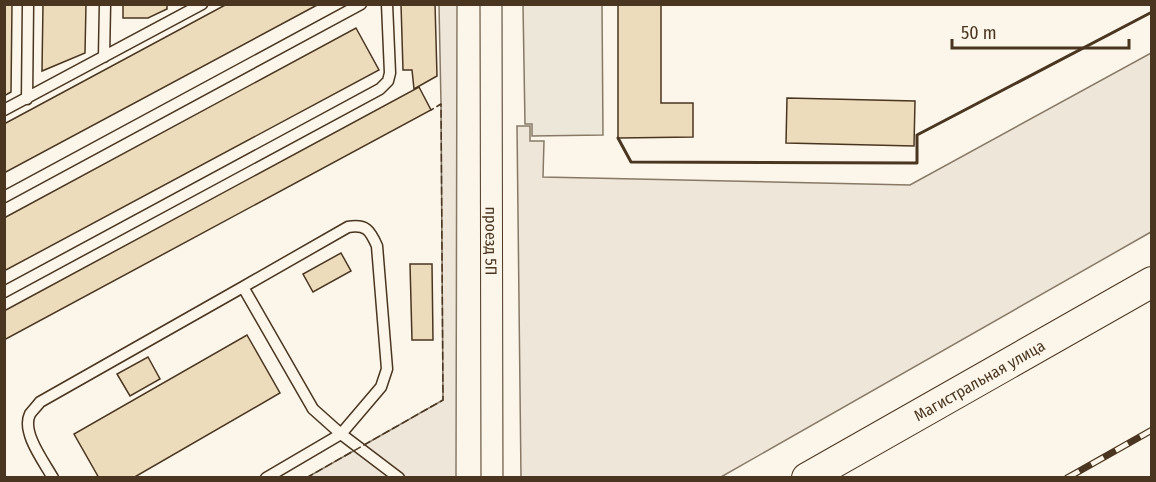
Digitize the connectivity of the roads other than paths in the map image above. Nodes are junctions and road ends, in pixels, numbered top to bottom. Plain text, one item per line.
1 (28, 4) edge
2 (105, 4) edge
3 (180, 4) edge
4 (202, 4) edge
5 (361, 4) edge
6 (387, 4) edge
7 (491, 4) edge
8 (180, 16) junction
9 (104, 57) junction
10 (27, 99) junction
11 (4, 110) edge
12 (4, 197) edge
13 (1152, 282) edge
14 (243, 287) junction
15 (4, 292) edge
16 (341, 434) junction
17 (53, 477) edge
18 (266, 477) edge
19 (399, 477) edge
20 (492, 477) edge
21 (807, 477) edge

1 - 10 lane
2 - 9 lane
3 - 8 lane
4 - 8 lane
5 - 12 lane
6 - 15 lane
7 - 20 street, проезд 5П
8 - 9 lane
9 - 10 lane
10 - 11 lane
13 - 21 main road, Магистральная улица
14 - 16 lane
14 - 16 lane
14 - 17 lane
16 - 18 lane
16 - 19 lane

